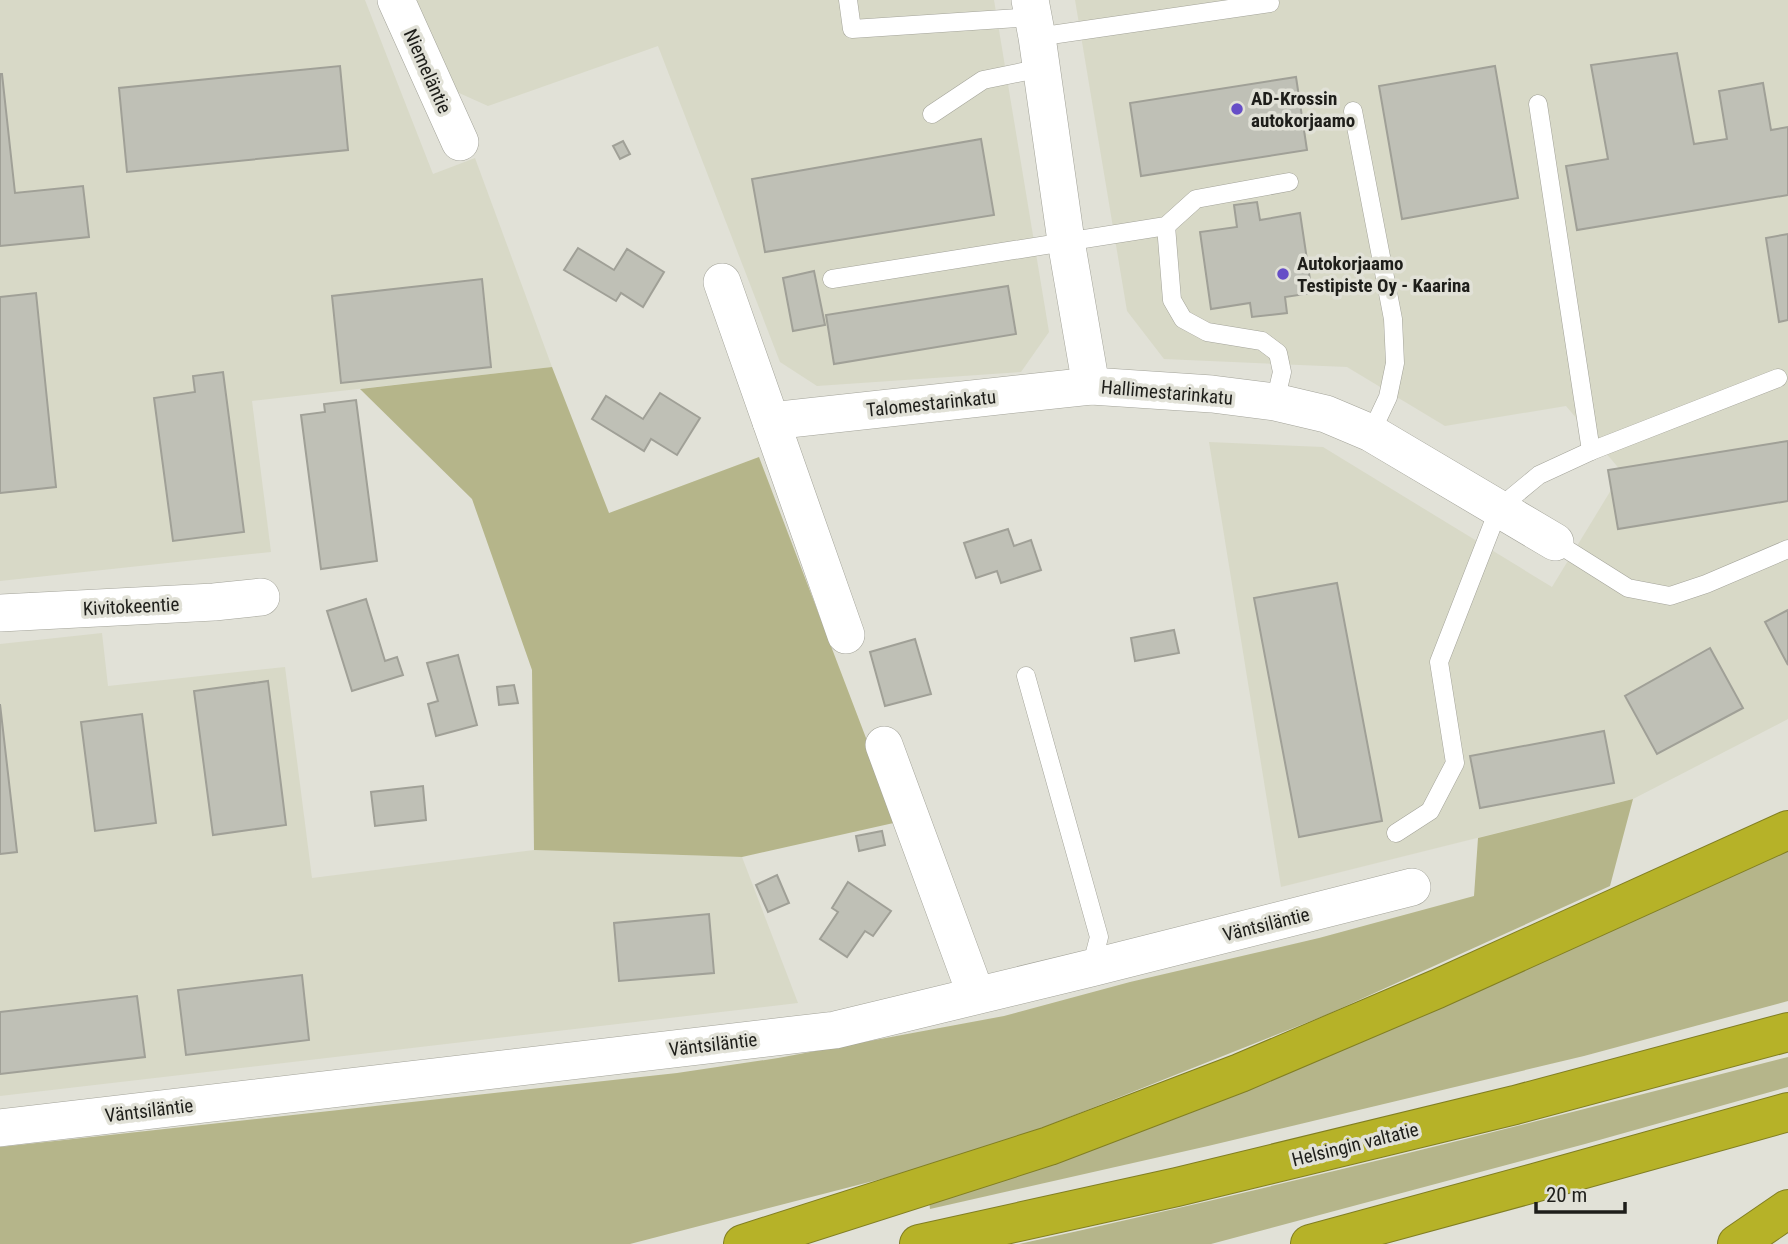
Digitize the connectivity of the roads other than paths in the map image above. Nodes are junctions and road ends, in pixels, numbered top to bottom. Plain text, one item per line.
1 (396, 0) edge
2 (848, 0) edge
3 (1270, 4) dead end
4 (1035, 30) edge
5 (1538, 104) dead end
6 (1353, 111) dead end
7 (932, 114) dead end
8 (460, 142) dead end
9 (1289, 181) dead end
10 (1166, 226) junction
11 (1066, 242) junction
12 (832, 279) dead end
13 (722, 282) dead end
14 (1779, 378) dead end
15 (1091, 386) junction
16 (1275, 402) junction
17 (771, 421) junction
18 (1371, 433) junction
19 (1591, 451) junction
20 (1499, 508) junction
21 (1555, 542) joint
22 (1788, 549) edge
23 (261, 597) dead end
24 (0, 613) edge
25 (846, 635) dead end
26 (1026, 676) dead end
27 (884, 745) dead end
28 (1788, 830) edge
29 (1396, 833) dead end
30 (1412, 887) dead end
31 (1091, 968) junction
32 (976, 995) junction
33 (1788, 1032) edge
34 (1788, 1112) edge
35 (0, 1128) edge
36 (1788, 1209) edge
37 (743, 1244) edge
38 (919, 1244) edge
39 (1310, 1244) edge
40 (1737, 1244) edge

1 - 8 street, Niemeläntie
2 - 4 lane
3 - 4 lane
4 - 7 lane
4 - 11 street, Hallimestarinkatu
5 - 19 lane
6 - 18 lane
9 - 10 lane
10 - 11 lane
10 - 16 lane
11 - 12 lane
11 - 15 street, Hallimestarinkatu
13 - 17 street
14 - 19 lane
15 - 16 street, Hallimestarinkatu
15 - 17 street, Talomestarinkatu
16 - 18 street, Hallimestarinkatu
17 - 25 street
18 - 20 street, Hallimestarinkatu
19 - 20 lane
20 - 21 street, Hallimestarinkatu
20 - 29 lane
21 - 22 lane
23 - 24 street, Kivitokeentie
26 - 31 lane
27 - 32 street
28 - 37 highway
30 - 31 street, Väntsiläntie
31 - 32 street, Väntsiläntie
32 - 35 street, Väntsiläntie
33 - 38 highway, Helsingin valtatie
34 - 39 highway
36 - 40 highway

